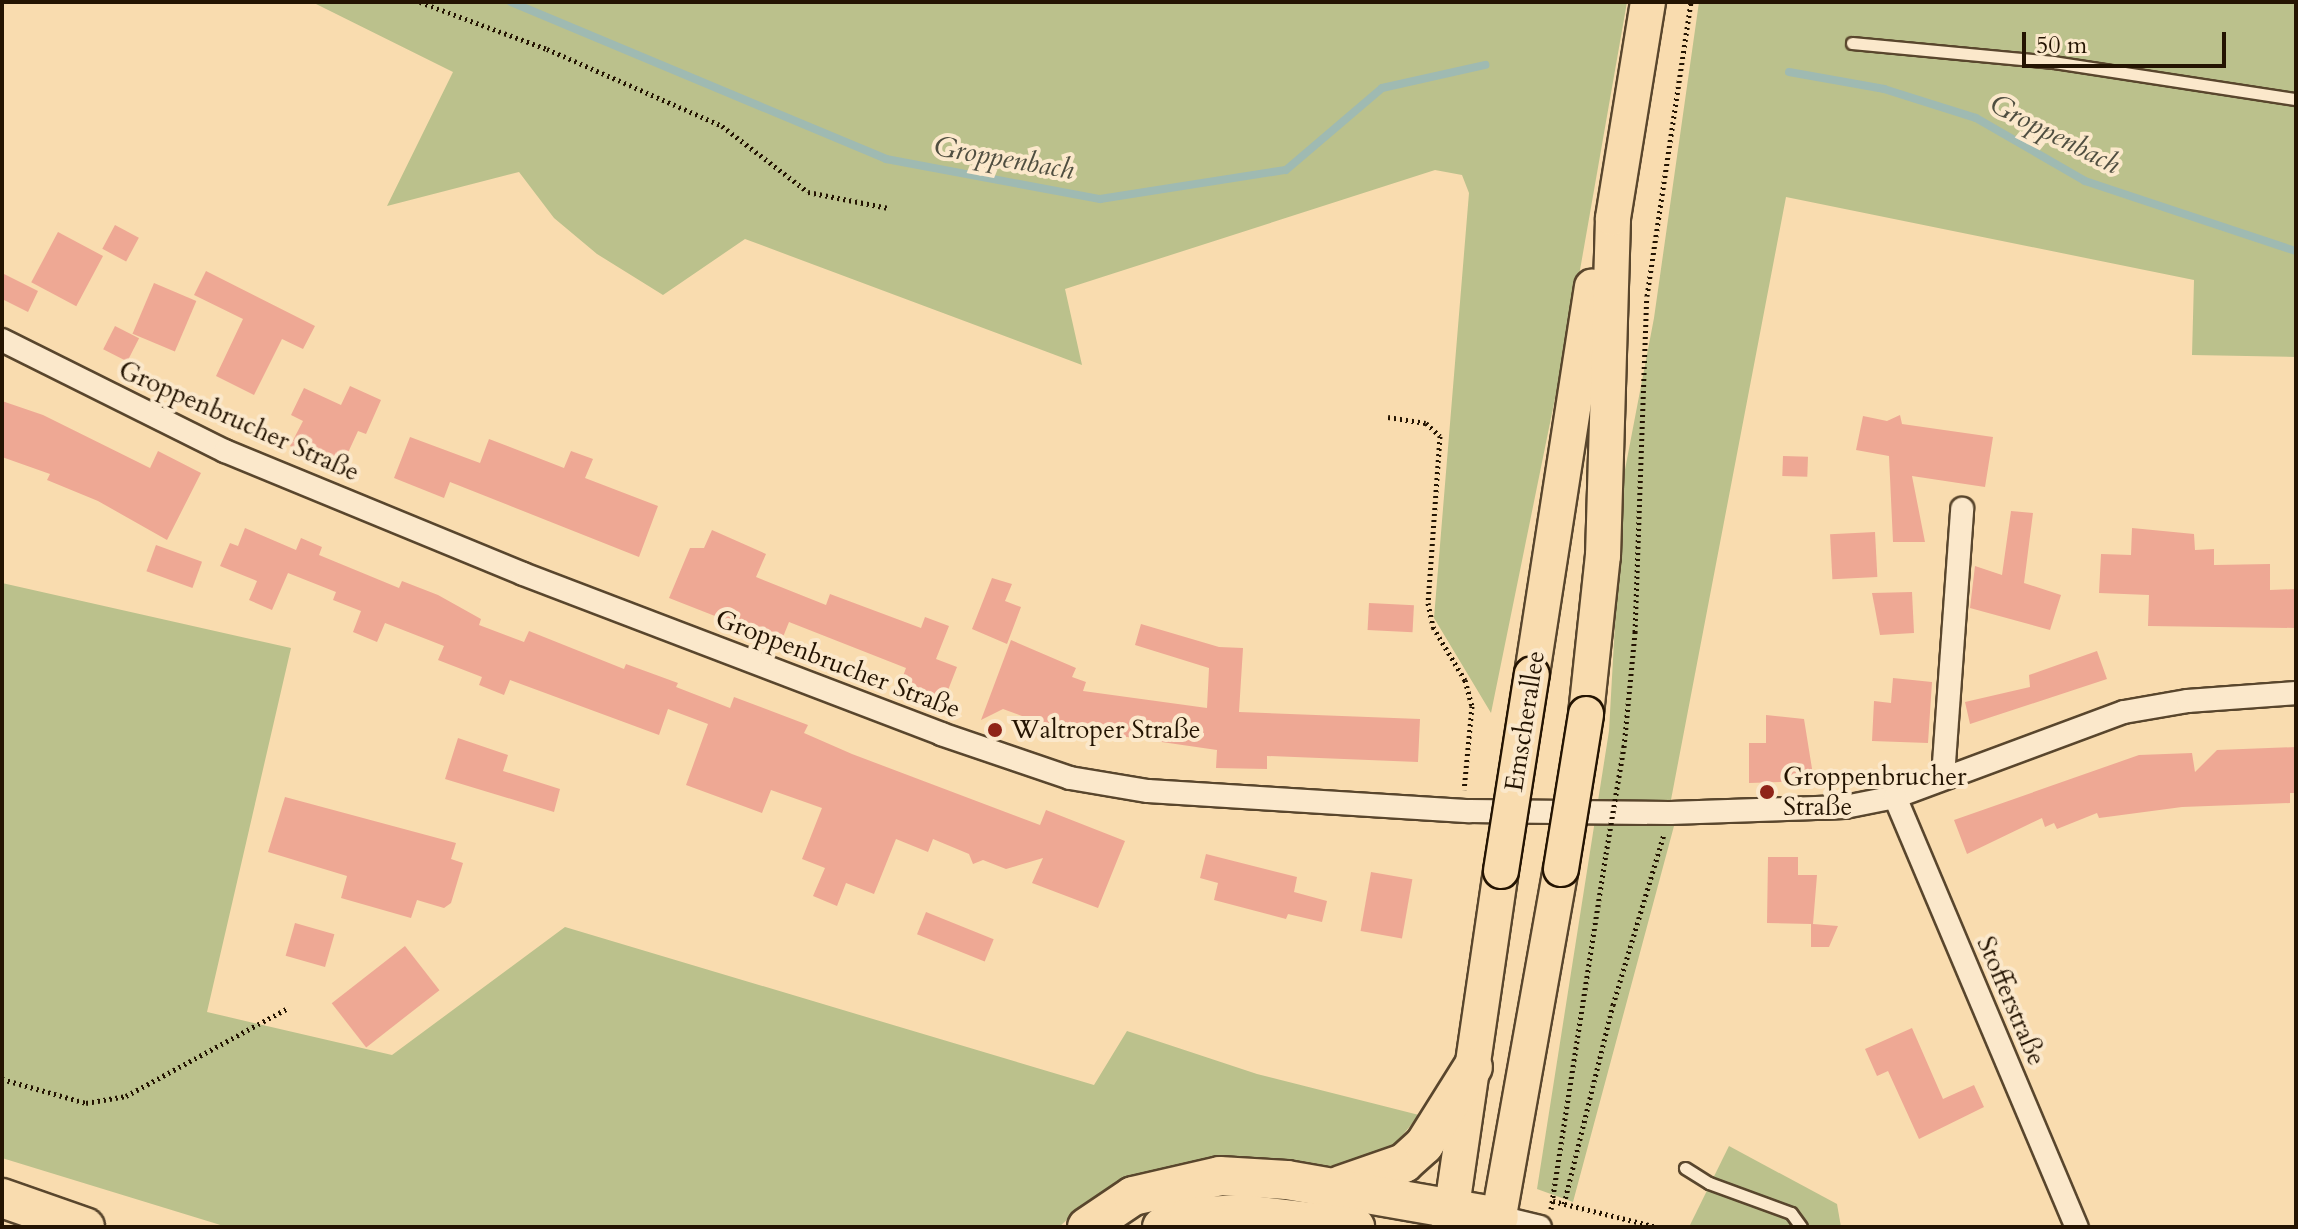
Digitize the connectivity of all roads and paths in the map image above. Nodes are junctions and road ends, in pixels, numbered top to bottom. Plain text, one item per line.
1 (420, 2) edge
2 (1648, 2) edge
3 (1691, 2) edge
4 (1852, 43) dead end
5 (2296, 99) edge
6 (888, 208) dead end
7 (1613, 218) junction
8 (2, 340) edge
9 (1388, 417) dead end
10 (1962, 509) dead end
11 (2296, 693) edge
12 (1943, 777) junction
13 (1895, 797) junction
14 (1461, 810) junction
15 (1670, 813) junction
16 (288, 1008) dead end
17 (1473, 1067) junction
18 (2, 1079) edge
19 (1685, 1168) dead end
20 (1330, 1187) junction
21 (2, 1198) edge
22 (1564, 1204) junction
23 (1451, 1217) edge
24 (1498, 1222) edge
25 (85, 1227) edge
26 (1087, 1227) edge
27 (1162, 1227) edge
28 (1354, 1227) edge
29 (1540, 1227) edge
30 (1657, 1227) edge
31 (1801, 1227) edge
32 (2077, 1227) edge

1 - 6 path
2 - 7 main road, Emscherallee
3 - 22 path, bridge
4 - 5 lane
7 - 17 main road, Emscherallee, bridge
7 - 24 main road, Emscherallee, bridge
8 - 14 street, Groppenbrucher Straße
9 - 14 path
10 - 12 street
11 - 12 street, Groppenbrucher Straße
12 - 13 street, Groppenbrucher Straße
13 - 15 street, Groppenbrucher Straße
13 - 32 street, Stofferstraße
14 - 15 street, Groppenbrucher Straße
15 - 22 path
16 - 18 path
17 - 20 highway
17 - 23 main road, Emscherallee
19 - 31 lane
20 - 23 highway
20 - 26 highway
21 - 25 highway
22 - 30 path
23 - 24 highway
24 - 29 street
27 - 28 highway

